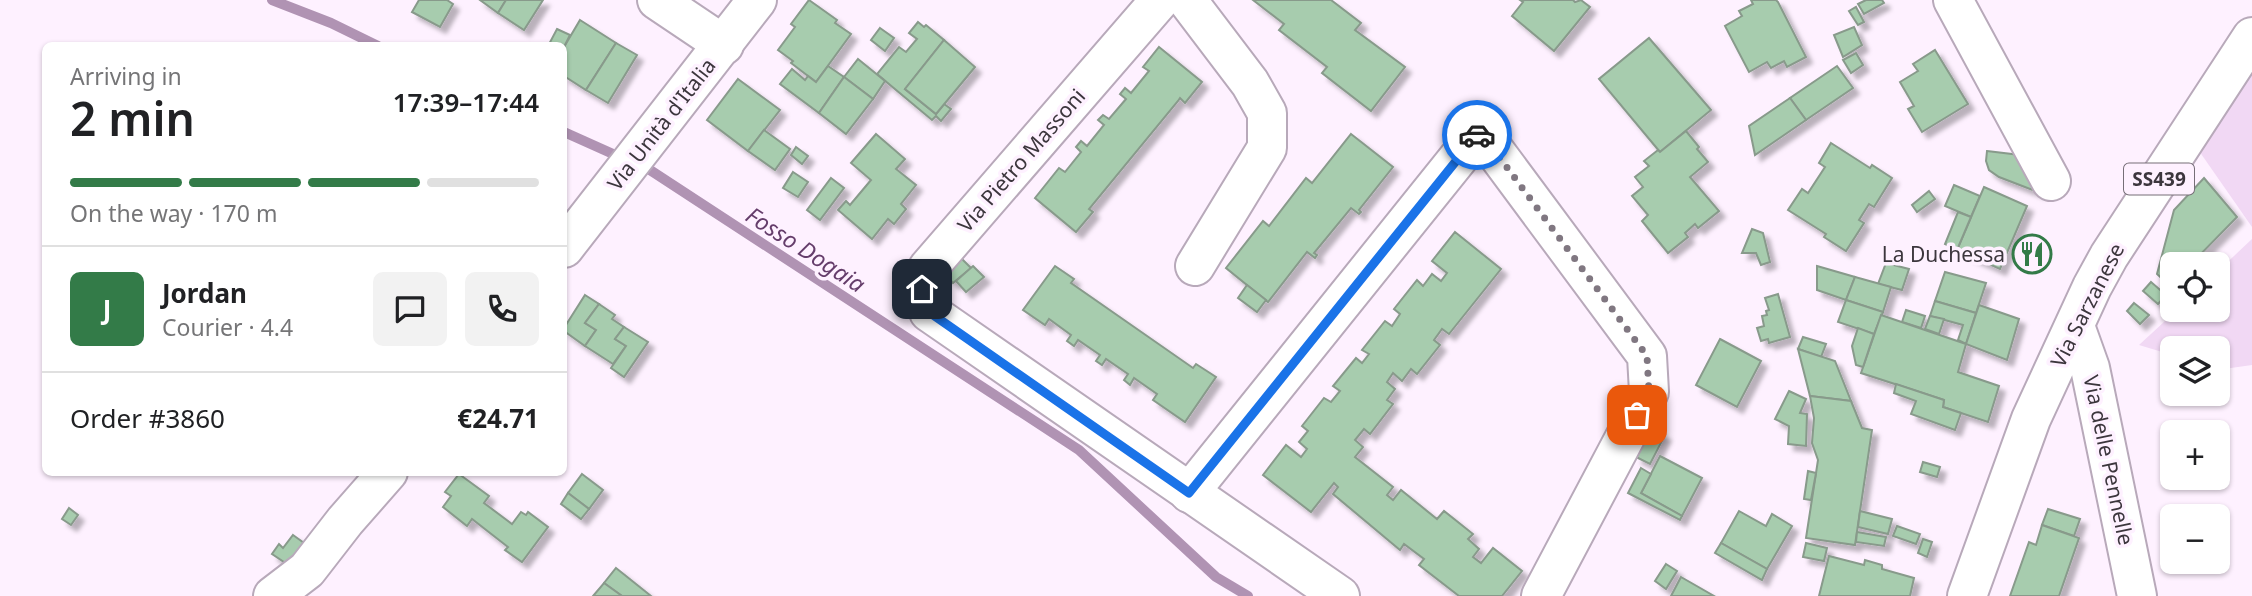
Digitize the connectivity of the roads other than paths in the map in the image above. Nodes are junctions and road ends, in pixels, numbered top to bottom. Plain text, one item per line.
1 (657, 0) edge
2 (757, 0) edge
3 (1160, 0) edge
4 (1187, 0) edge
5 (1953, 0) edge
6 (2252, 37) edge
7 (723, 45) junction
8 (2051, 181) dead end
9 (567, 244) edge
10 (1195, 266) dead end
11 (2075, 326) junction
12 (385, 476) edge
13 (1189, 493) junction
14 (273, 596) edge
15 (1340, 596) edge
16 (1541, 596) edge
17 (1967, 596) edge
18 (2137, 596) edge

1 - 7 street
2 - 7 street, Via Unità d'Italia
3 - 13 street, Via Pietro Massoni
4 - 10 street
5 - 8 street
6 - 11 street, Via Sarzanese / SS439
7 - 9 street, Via Unità d'Italia
11 - 17 street, Via Sarzanese / SS439
11 - 18 street, Via delle Pennelle
12 - 14 street
13 - 15 street, Via Pietro Massoni
13 - 16 street

